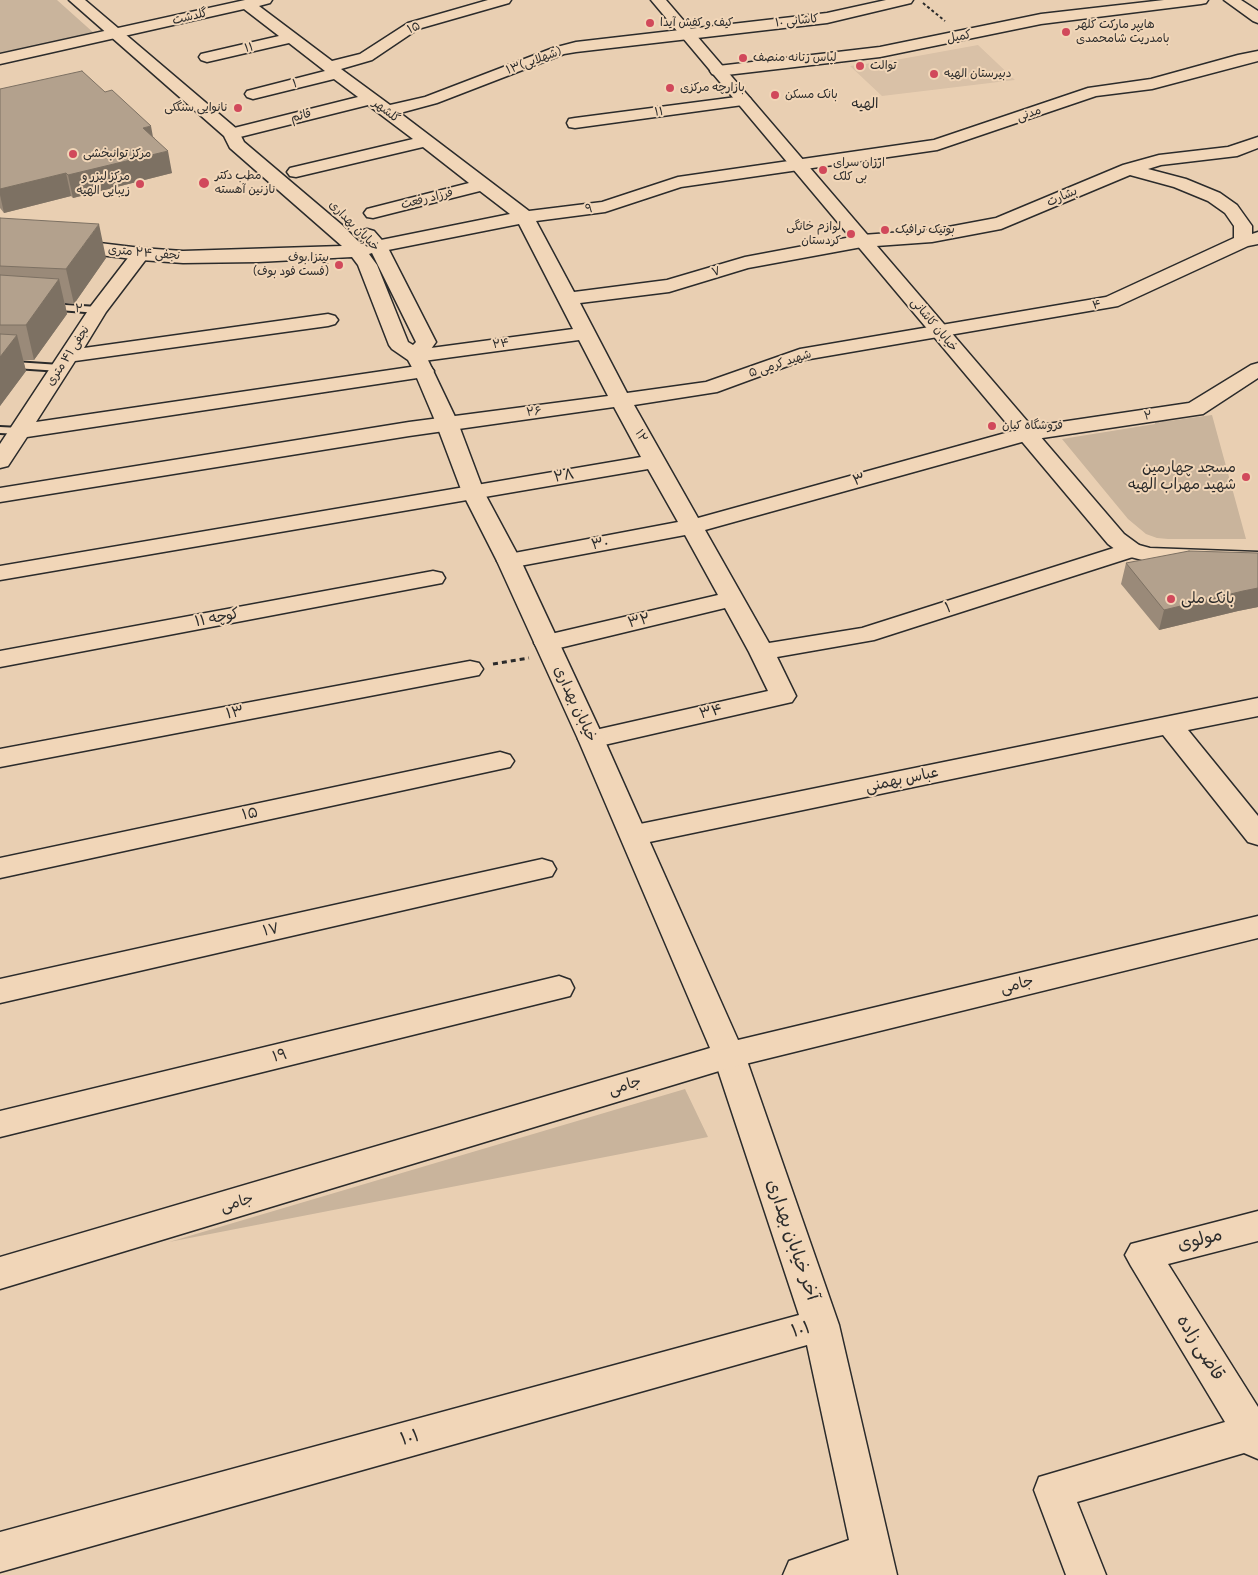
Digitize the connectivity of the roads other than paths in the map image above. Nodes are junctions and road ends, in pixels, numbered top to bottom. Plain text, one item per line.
1 (76, 0) edge
2 (266, 0) edge
3 (504, 0) edge
4 (658, 0) edge
5 (900, 0) edge
6 (906, 0) edge
7 (1201, 0) edge
8 (1231, 0) edge
9 (248, 4) junction
10 (1258, 18) edge
11 (115, 33) junction
12 (687, 34) junction
13 (292, 38) junction
14 (1258, 56) edge
15 (207, 58) dead end
16 (0, 59) edge
17 (333, 70) junction
18 (718, 70) junction
19 (253, 94) dead end
20 (371, 99) junction
21 (744, 101) junction
22 (387, 112) junction
23 (575, 123) dead end
24 (232, 134) junction
25 (426, 141) junction
26 (1258, 142) edge
27 (799, 166) junction
28 (1129, 169) junction
29 (310, 184) junction
30 (482, 185) junction
31 (373, 214) dead end
32 (525, 218) junction
33 (347, 224) junction
34 (0, 237) edge
35 (1250, 240) edge
36 (862, 241) junction
37 (378, 246) junction
38 (357, 251) junction
39 (141, 254) junction
40 (258, 256) junction
41 (568, 299) junction
42 (39, 307) edge
43 (98, 310) junction
44 (328, 320) dead end
45 (940, 332) junction
46 (586, 333) junction
47 (63, 362) junction
48 (420, 363) junction
49 (0, 364) edge
50 (1258, 369) edge
51 (621, 401) junction
52 (447, 423) junction
53 (10, 430) edge
54 (1026, 434) junction
55 (0, 461) edge
56 (655, 461) junction
57 (473, 492) junction
58 (0, 495) edge
59 (691, 527) junction
60 (1131, 550) junction
61 (1258, 559) edge
62 (509, 561) junction
63 (0, 573) edge
64 (434, 578) dead end
65 (731, 599) junction
66 (549, 648) junction
67 (762, 652) junction
68 (0, 659) edge
69 (470, 668) road end
70 (1258, 707) edge
71 (1170, 726) junction
72 (591, 739) junction
73 (0, 758) edge
74 (500, 761) dead end
75 (635, 835) junction
76 (1258, 835) edge
77 (0, 868) edge
78 (542, 869) dead end
79 (1258, 927) edge
80 (559, 988) dead end
81 (0, 991) edge
82 (729, 1055) junction
83 (0, 1124) edge
84 (1258, 1226) edge
85 (1143, 1255) joint
86 (0, 1273) edge
87 (821, 1325) junction
88 (1255, 1436) edge
89 (0, 1552) edge
90 (875, 1563) edge
91 (803, 1575) edge
92 (1086, 1575) edge

1 - 11 street, خیابان بهداری
2 - 9 street, گلدشت
3 - 17 street, ۱۵
4 - 12 street, خیابان کاشانی
5 - 6 street, کاشانی ۱۰
5 - 12 street, کاشانی ۱۰
7 - 18 street, کمیل
8 - 10 street
9 - 11 street, گلدشت
9 - 13 street, گلشهر
11 - 16 street
11 - 24 street, خیابان بهداری
12 - 18 street, خیابان کاشانی
12 - 22 street, ۱۳(شهلایی)
13 - 15 street, ۱۱
13 - 17 street, گلشهر
14 - 27 street, مدنی
17 - 19 street, ۱
17 - 20 street, گلشهر
18 - 21 street, خیابان کاشانی
20 - 22 street, گلشهر
20 - 24 street, قائم
21 - 23 street, ۱۱
21 - 27 street, خیابان کاشانی
22 - 25 street, گلشهر
24 - 29 street, خیابان بهداری
24 - 33 street, خیابان بهداری
25 - 29 street
25 - 30 street, گلشهر
26 - 28 street, بشارت
27 - 32 street, ۹
27 - 36 street, خیابان کاشانی
28 - 35 street
28 - 36 street, بشارت
29 - 33 street, خیابان بهداری
30 - 31 street, فرزاد رفعت
30 - 32 street, گلشهر
32 - 37 street, ۹
32 - 41 street, ۱۲
33 - 37 street, خیابان بهداری
33 - 38 street, خیابان بهداری
33 - 40 street, نجفی ۲۴ متری
34 - 39 street, نجفی ۲۴ متری
35 - 45 street, ۴
36 - 41 street, ۷
36 - 45 street, خیابان کاشانی
37 - 38 street, ۹
37 - 48 street, خیابان بهداری
38 - 40 street, نجفی ۲۴ متری
38 - 48 street, خیابان بهداری
39 - 40 street, نجفی ۲۴ متری
39 - 43 street, نجفی ۴۱ متری
41 - 46 street, ۱۲
42 - 43 lane, ۲
43 - 47 street, نجفی ۴۱ متری
44 - 47 street
45 - 51 street, ۵ شهید کرمی
45 - 54 street, خیابان کاشانی
46 - 48 street, ۲۴
46 - 51 street, ۱۲
47 - 49 lane
47 - 53 street, نجفی ۴۱ متری
48 - 52 street, خیابان بهداری
48 - 53 street, ۲۴
50 - 54 street, ۲
51 - 52 street, ۲۶
51 - 56 street, ۱۲
52 - 57 street, خیابان بهداری
52 - 58 street, ۲۶
53 - 55 street, نجفی ۴۱ متری
54 - 59 street, ۳
54 - 60 street, خیابان کاشانی
56 - 57 street, ۲۸
56 - 59 street, ۱۲
57 - 62 street, خیابان بهداری
57 - 63 street, ۲۸
59 - 62 street, ۳۰
59 - 65 street, ۱۲
60 - 61 street, خیابان کاشانی
60 - 67 street, ۱
62 - 66 street, خیابان بهداری
64 - 68 street, کوچه ۱۱
65 - 66 street, ۳۲
65 - 67 street, ۱۲
66 - 72 street, خیابان بهداری
67 - 72 street, ۳۴
69 - 73 street, ۱۳
70 - 71 street, عباس بهمنی
71 - 75 street, عباس بهمنی
71 - 76 street
72 - 75 street, خیابان بهداری
74 - 77 street, ۱۵
75 - 82 street, خیابان بهداری
78 - 81 street, ۱۷
79 - 82 street, جامی
80 - 83 street, ۱۹
82 - 86 street, جامی
82 - 87 street, آخر خیابان بهداری
84 - 85 street, مولوی
85 - 88 street, قاضی زاده
87 - 89 street, ۱۰۱
87 - 90 street, آخر خیابان بهداری
88 - 92 street
90 - 91 street

